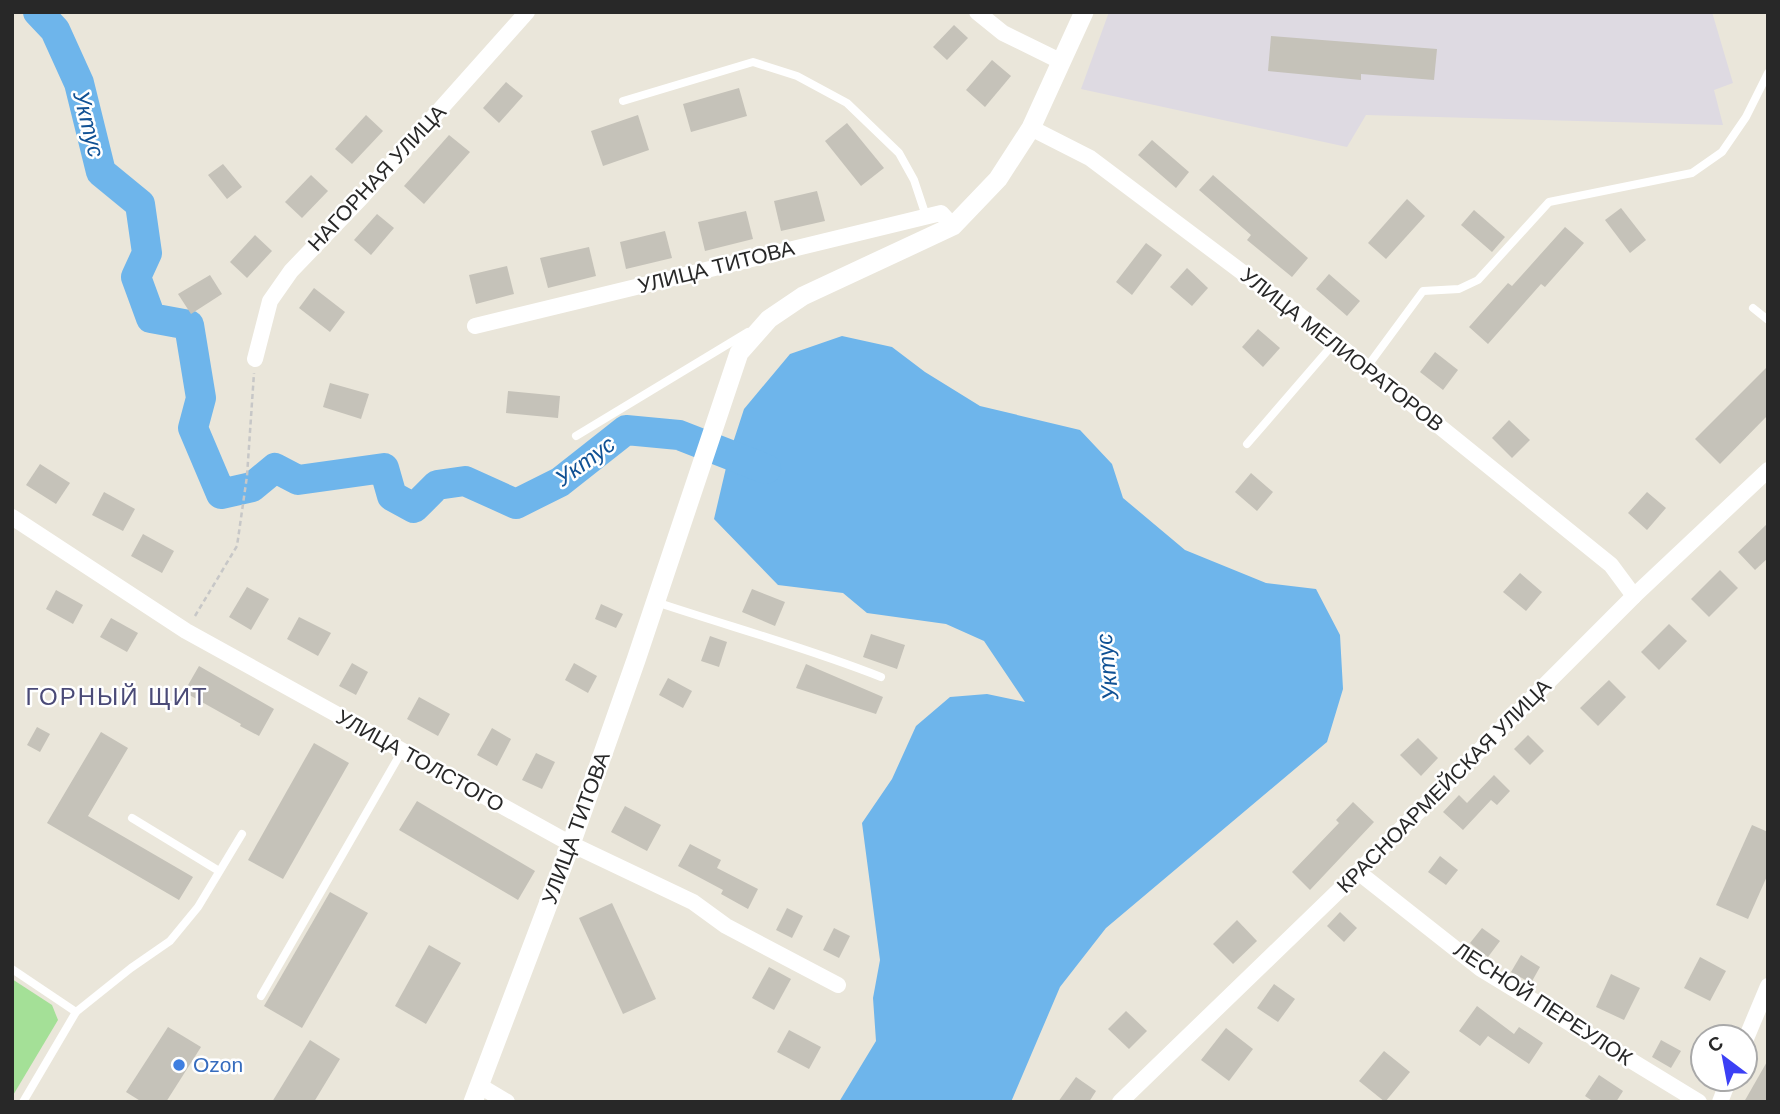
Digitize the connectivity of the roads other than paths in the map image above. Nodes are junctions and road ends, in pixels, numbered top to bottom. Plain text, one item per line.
1 (527, 12) edge
2 (978, 12) edge
3 (1084, 12) edge
4 (1060, 61) junction
5 (1768, 73) edge
6 (622, 101) dead end
7 (1031, 128) junction
8 (926, 216) junction
9 (953, 226) junction
10 (1753, 308) dead end
11 (769, 320) junction
12 (1768, 320) edge
13 (475, 326) dead end
14 (1335, 342) junction
15 (255, 359) road end
16 (1367, 368) junction
17 (576, 436) dead end
18 (1247, 444) dead end
19 (1768, 470) edge
20 (12, 517) edge
21 (1634, 596) junction
22 (656, 602) junction
23 (881, 677) dead end
24 (402, 751) junction
25 (132, 818) dead end
26 (242, 834) dead end
27 (571, 844) junction
28 (219, 871) junction
29 (1358, 872) junction
30 (12, 969) edge
31 (838, 985) dead end
32 (1768, 986) edge
33 (261, 996) dead end
34 (76, 1012) junction
35 (1753, 1023) edge
36 (476, 1094) edge
37 (23, 1102) edge
38 (507, 1102) edge
39 (1120, 1102) edge
40 (1699, 1102) edge

1 - 15 street, НАГОРНАЯ УЛИЦА
2 - 4 street
3 - 4 street
4 - 7 street
5 - 16 lane
6 - 8 lane
7 - 9 street
7 - 14 street, УЛИЦА МЕЛИОРАТОРОВ
8 - 9 street
8 - 13 street, УЛИЦА ТИТОВА
9 - 11 street
10 - 12 lane
11 - 17 lane
11 - 22 street, УЛИЦА ТИТОВА
14 - 16 street, УЛИЦА МЕЛИОРАТОРОВ
14 - 18 lane
16 - 21 street, УЛИЦА МЕЛИОРАТОРОВ
19 - 21 street, КРАСНОАРМЕЙСКАЯ УЛИЦА
20 - 24 street, УЛИЦА ТОЛСТОГО
21 - 29 street, КРАСНОАРМЕЙСКАЯ УЛИЦА
22 - 23 lane
22 - 27 street, УЛИЦА ТИТОВА
24 - 27 street, УЛИЦА ТОЛСТОГО
24 - 33 lane
25 - 28 lane
26 - 28 lane
27 - 31 street, УЛИЦА ТОЛСТОГО
27 - 36 street, УЛИЦА ТИТОВА
28 - 34 lane
29 - 39 street, КРАСНОАРМЕЙСКАЯ УЛИЦА
29 - 40 street, ЛЕСНОЙ ПЕРЕУЛОК
30 - 34 lane
32 - 35 street
34 - 37 lane
36 - 38 street

